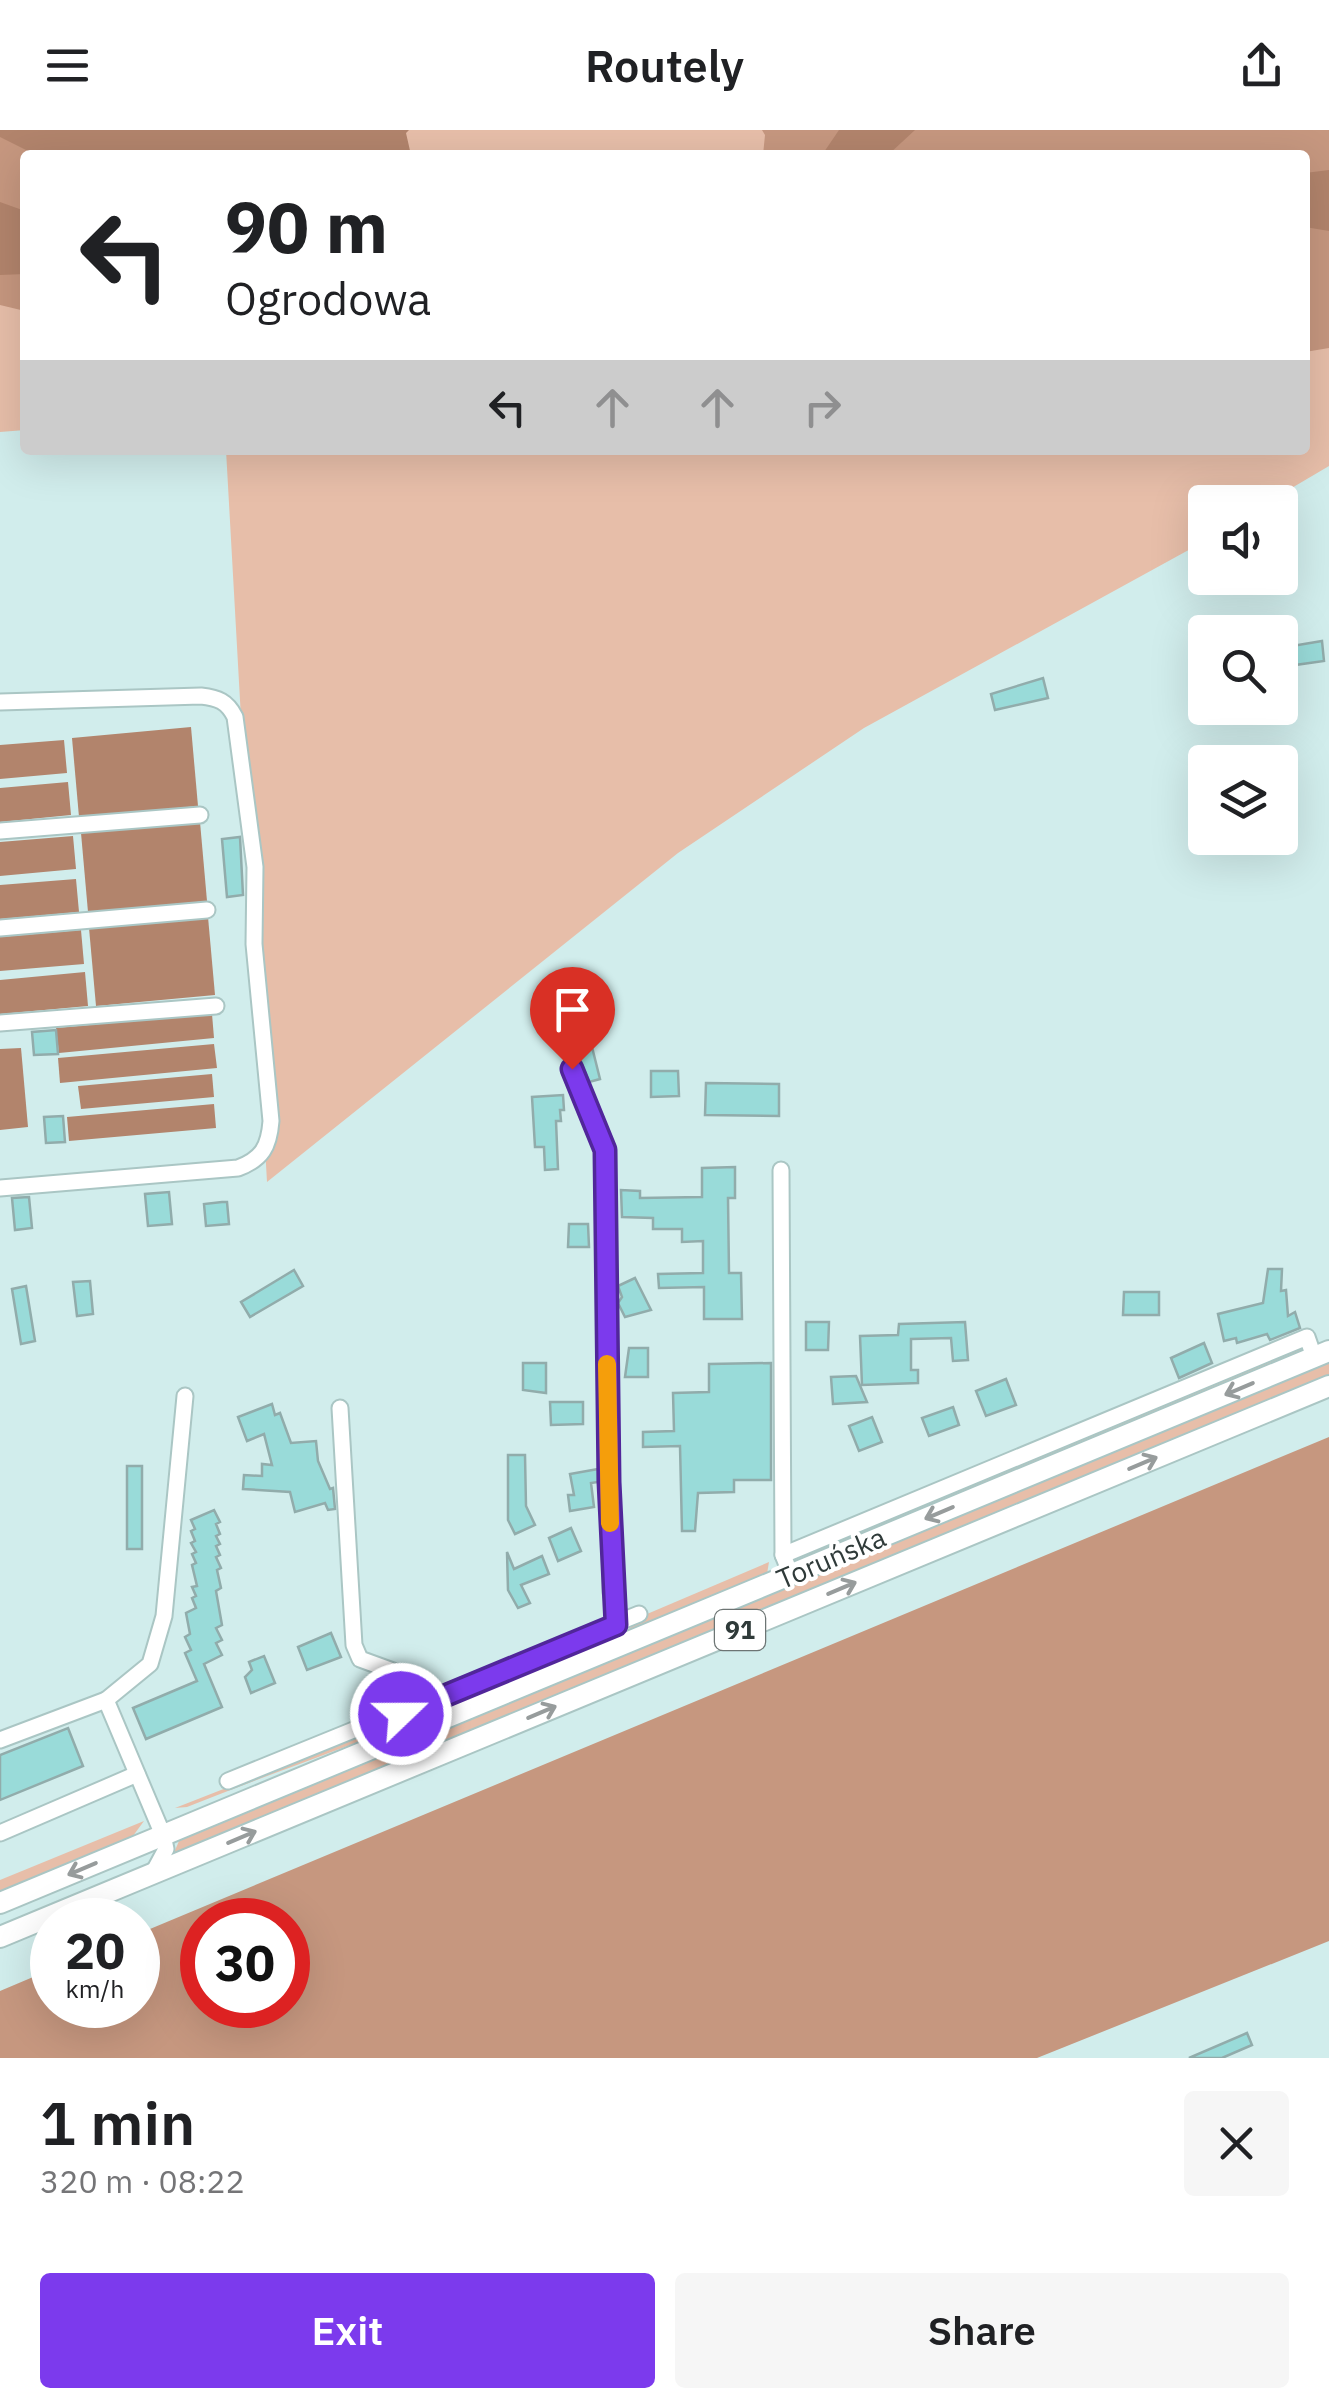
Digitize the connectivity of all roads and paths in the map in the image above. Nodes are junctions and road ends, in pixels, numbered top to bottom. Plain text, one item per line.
1 (0, 702) edge
2 (200, 815) dead end
3 (0, 832) edge
4 (207, 910) dead end
5 (0, 928) edge
6 (216, 1006) dead end
7 (0, 1022) edge
8 (572, 1069) dead end
9 (781, 1170) dead end
10 (0, 1188) edge
11 (1322, 1354) edge
12 (1329, 1386) edge
13 (185, 1396) dead end
14 (340, 1408) dead end
15 (787, 1565) junction
16 (638, 1614) dead end
17 (619, 1635) junction
18 (106, 1700) junction
19 (438, 1710) junction
20 (0, 1740) edge
21 (137, 1774) junction
22 (228, 1782) dead end
23 (0, 1833) edge
24 (163, 1835) junction
25 (152, 1874) junction
26 (0, 1903) edge
27 (0, 1938) edge

1 - 10 street
2 - 3 street
4 - 5 street
6 - 7 street
8 - 17 street
9 - 15 street
11 - 15 main road, Toruńska / 91
25 -> 12 main road, Toruńska / 91
13 - 18 street
14 - 19 street
15 - 17 main road, Toruńska / 91
16 - 17 street
17 - 19 main road, Toruńska / 91
18 - 20 street
18 - 21 street
19 - 22 street
19 - 24 main road, Toruńska / 91
21 - 23 street
21 - 24 street
24 - 25 street
24 -> 26 main road, Toruńska / 91
25 - 27 main road, Toruńska / 91

